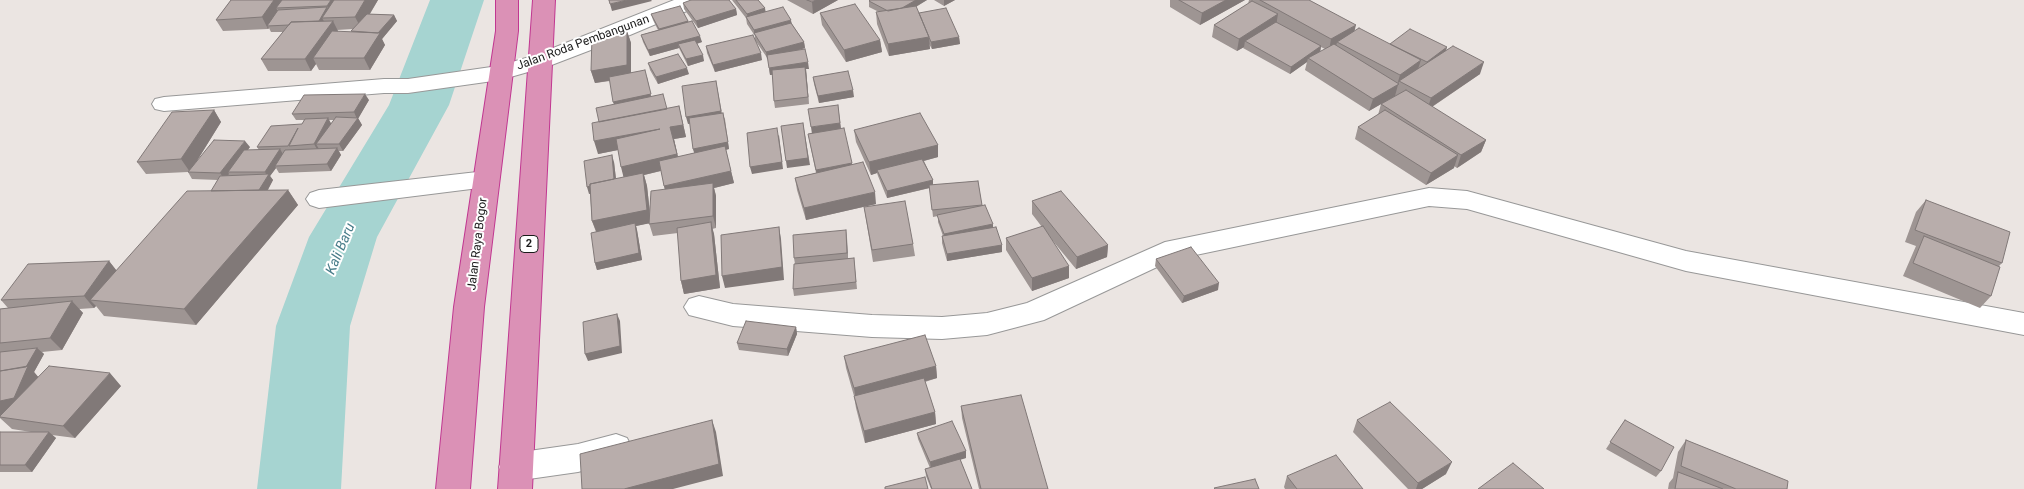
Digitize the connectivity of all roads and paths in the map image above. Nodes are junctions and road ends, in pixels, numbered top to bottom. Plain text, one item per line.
1 (507, 0) edge
2 (544, 0) edge
3 (693, 0) edge
4 (541, 61) junction
5 (500, 73) junction
6 (164, 104) dead end
7 (486, 180) junction
8 (319, 199) dead end
9 (699, 307) dead end
10 (2024, 324) edge
11 (645, 441) edge
12 (515, 478) edge
13 (454, 489) edge

1 - 5 highway, Jalan Raya Bogor
2 - 4 highway, 2
3 - 4 street, Jalan Roda Pembangunan
4 - 5 street, Jalan Roda Pembangunan
4 - 12 highway, 2
5 - 6 street, Jalan Roda Pembangunan
5 - 7 highway, Jalan Raya Bogor
7 - 8 street
7 - 13 highway, Jalan Raya Bogor
9 - 10 street
11 - 12 street

